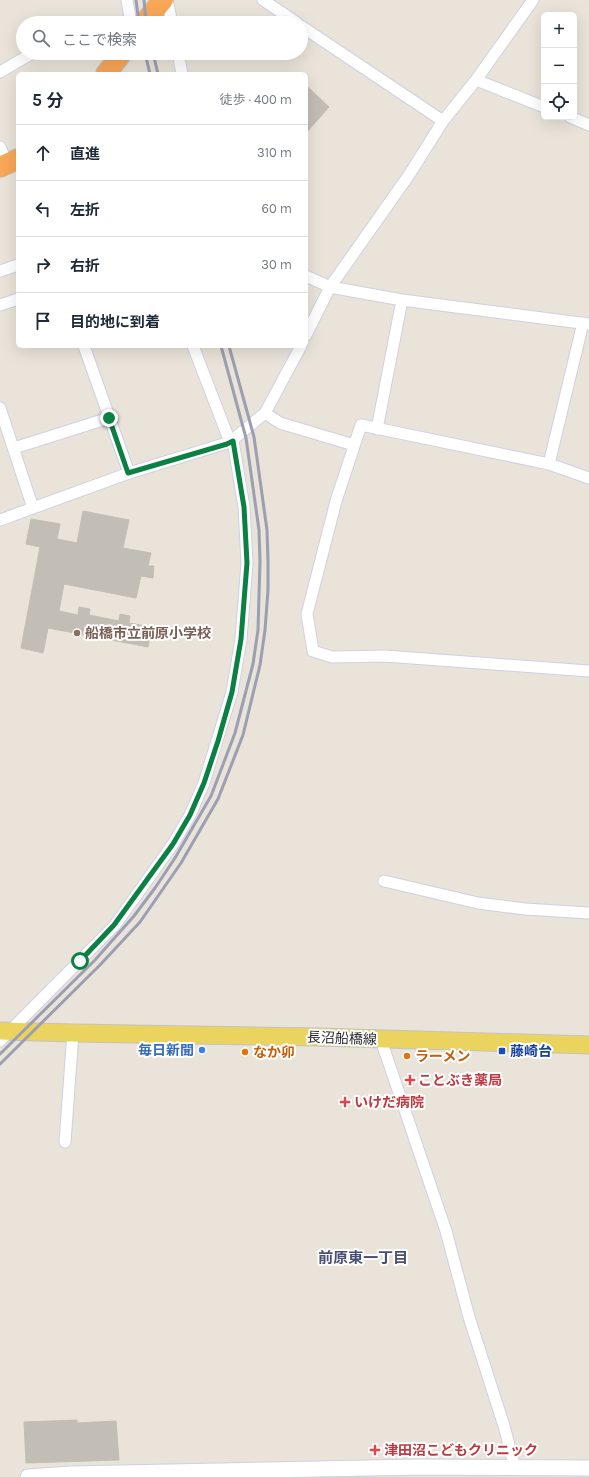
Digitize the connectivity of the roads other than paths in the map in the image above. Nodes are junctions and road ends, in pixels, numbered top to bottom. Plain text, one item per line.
1 (127, 0) edge
2 (163, 0) edge
3 (167, 0) edge
4 (264, 0) edge
5 (533, 0) edge
6 (130, 16) edge
7 (150, 16) edge
8 (170, 16) edge
9 (287, 16) edge
10 (308, 31) edge
11 (21, 60) edge
12 (117, 60) edge
13 (179, 60) edge
14 (0, 72) edge
15 (108, 72) edge
16 (182, 72) edge
17 (476, 80) junction
18 (541, 106) edge
19 (577, 120) edge
20 (444, 121) junction
21 (589, 124) edge
22 (16, 266) edge
23 (0, 271) edge
24 (308, 277) edge
25 (330, 287) junction
26 (16, 299) edge
27 (402, 300) junction
28 (0, 305) edge
29 (586, 323) edge
30 (308, 331) edge
31 (85, 348) edge
32 (194, 348) edge
33 (300, 348) edge
34 (0, 408) edge
35 (265, 413) junction
36 (109, 418) junction
37 (377, 429) junction
38 (232, 442) junction
39 (354, 445) junction
40 (14, 448) junction
41 (549, 464) junction
42 (128, 473) junction
43 (589, 478) edge
44 (33, 508) junction
45 (0, 520) edge
46 (589, 671) edge
47 (384, 881) dead end
48 (589, 913) edge
49 (73, 1033) junction
50 (3, 1034) edge
51 (381, 1040) junction
52 (589, 1045) edge
53 (65, 1142) dead end
54 (516, 1468) junction
55 (589, 1468) edge
56 (589, 1474) edge
57 (28, 1477) edge
58 (588, 1477) edge

1 - 6 street
2 - 7 highway
3 - 8 street
4 - 9 street
5 - 17 street
10 - 20 street
11 - 14 street
12 - 15 highway
13 - 16 street
17 - 18 street
17 - 20 street
19 - 21 street
20 - 25 street
22 - 23 street
24 - 25 street
25 - 27 street
25 - 30 street
26 - 28 street
27 - 29 street
27 - 37 street
29 - 41 street
31 - 36 street
32 - 38 street
33 - 35 street
34 - 40 street
35 - 38 street
35 - 39 street
36 - 40 street
36 - 42 street
37 - 39 street
37 - 41 street
38 - 42 street
38 - 50 street
39 - 46 street
40 - 44 street
41 - 43 street
42 - 44 street
44 - 45 street
47 - 48 street
49 - 50 main road, 長沼船橋線
49 - 51 main road, 長沼船橋線
49 - 53 street
51 - 52 main road, 長沼船橋線
51 - 54 street
54 - 55 street
54 - 57 street
56 - 58 street

